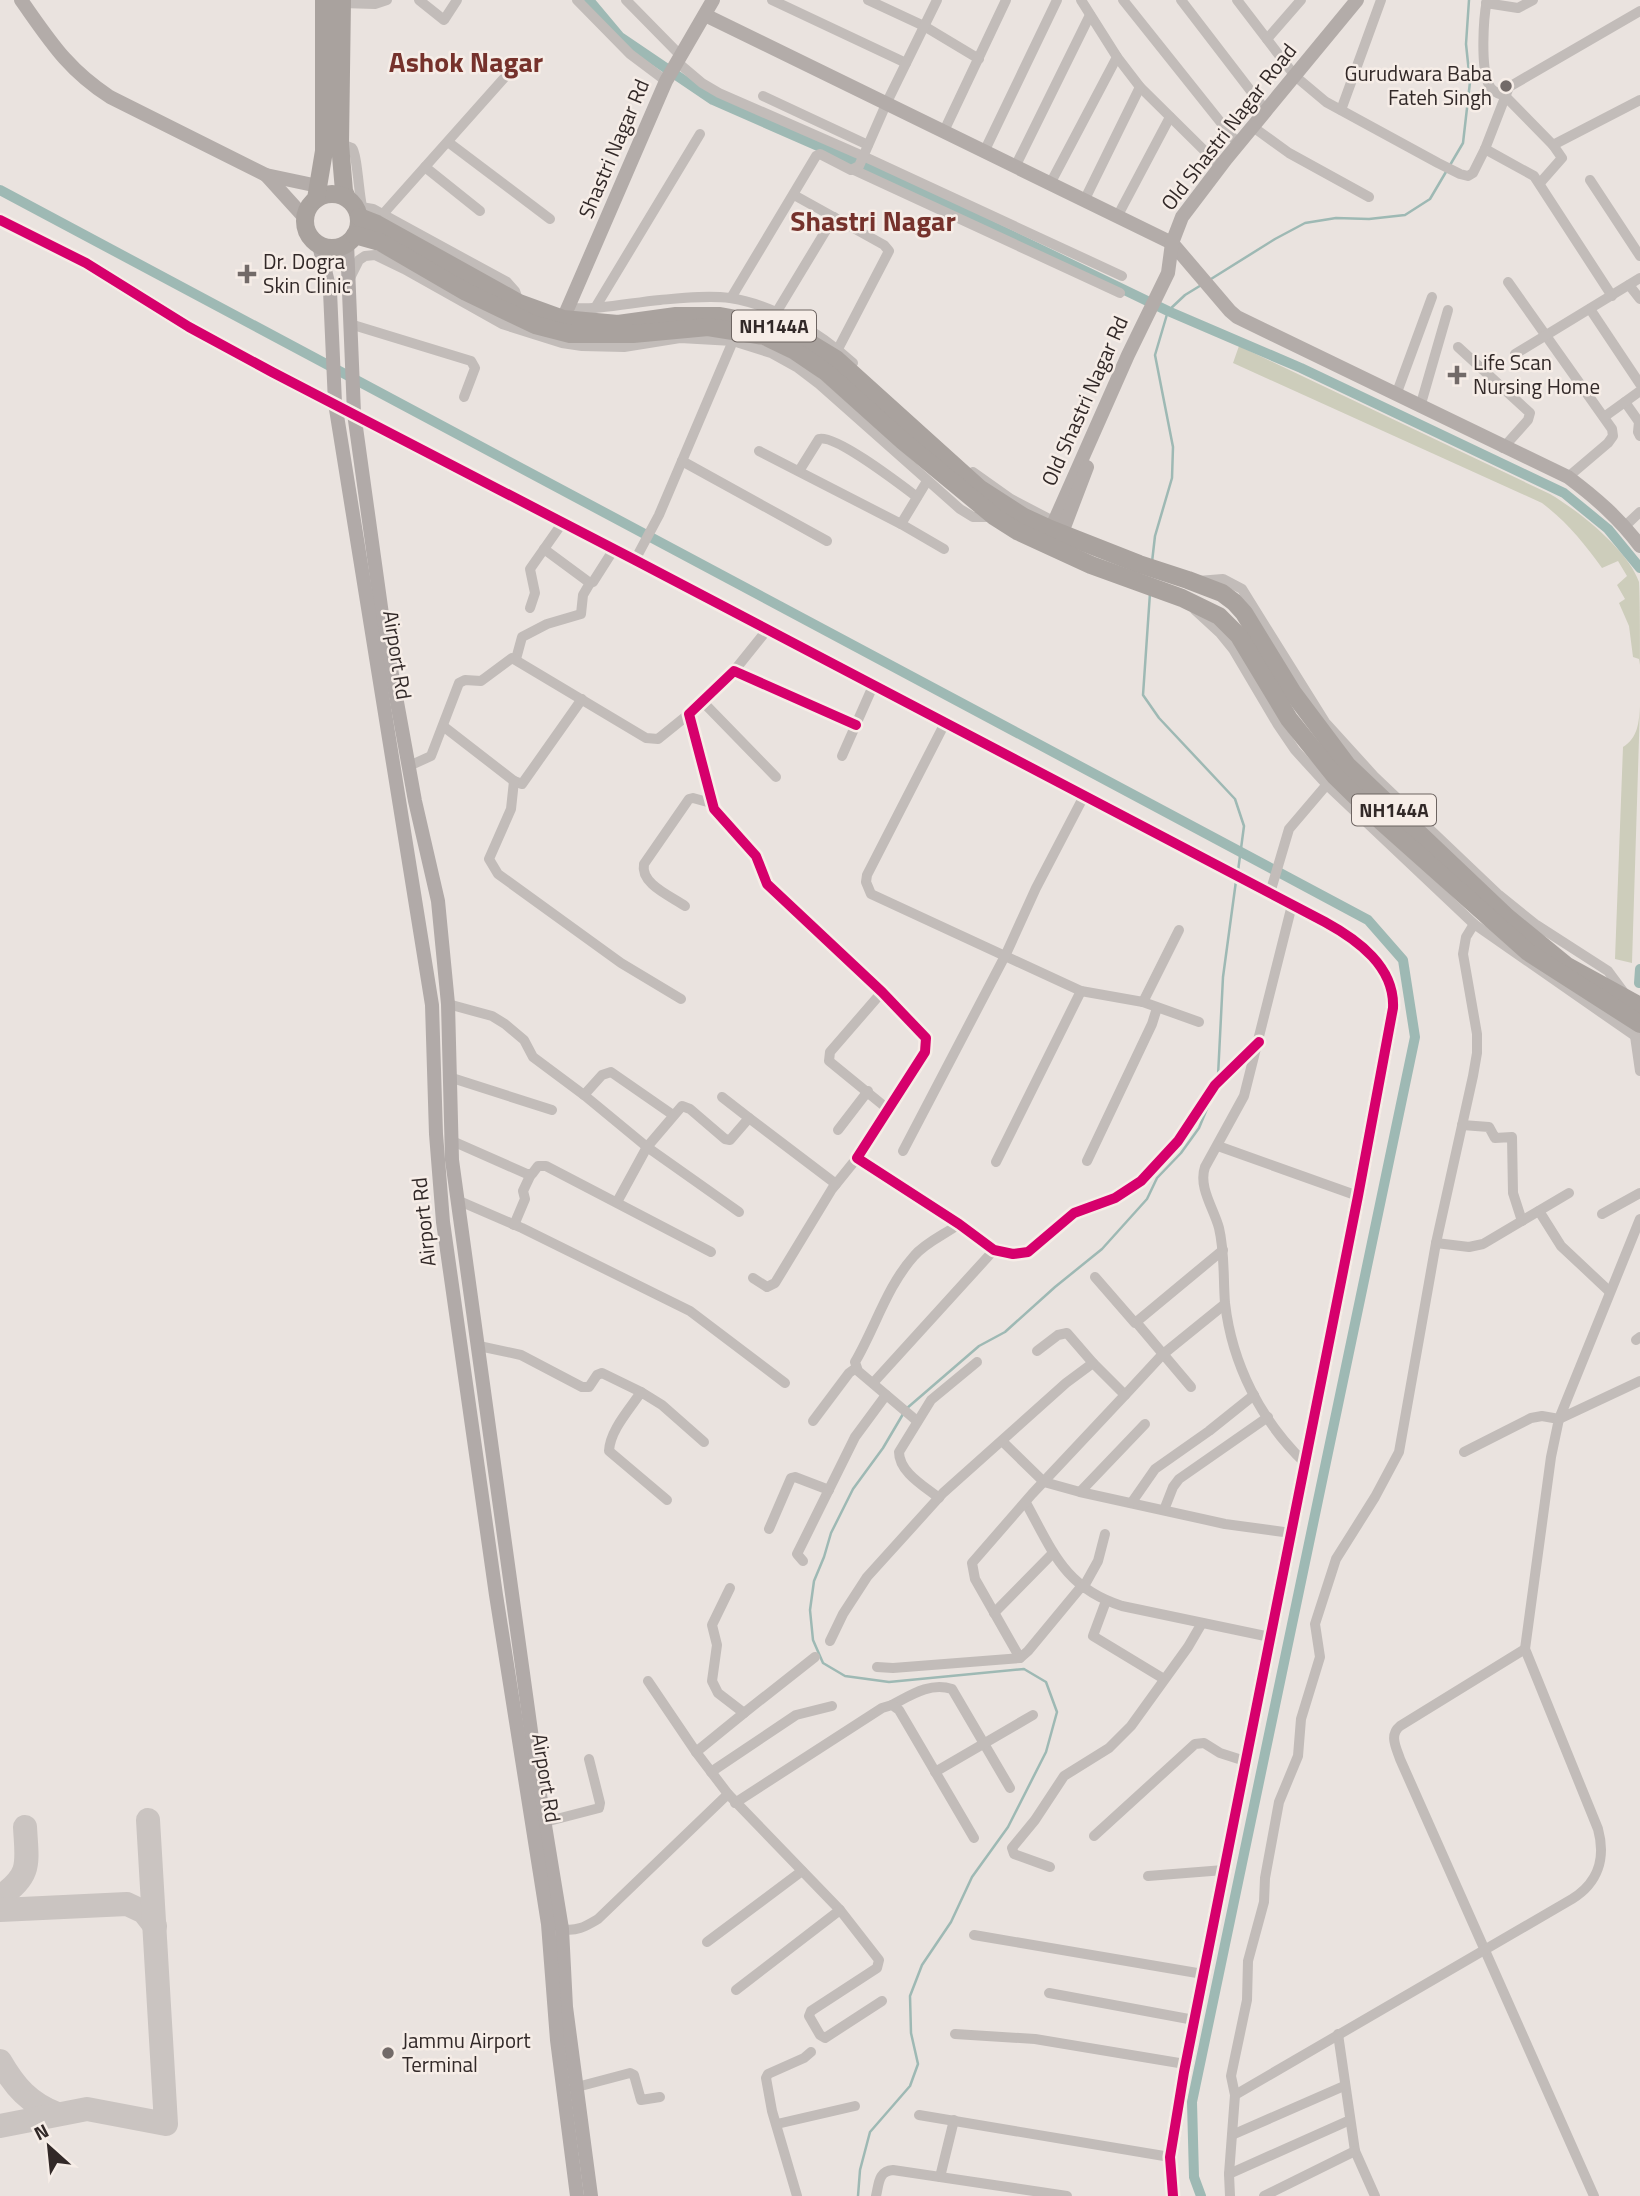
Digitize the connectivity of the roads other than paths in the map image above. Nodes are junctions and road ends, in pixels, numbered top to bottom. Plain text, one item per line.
1 (21, 0) edge
2 (324, 0) edge
3 (387, 0) edge
4 (419, 0) edge
5 (457, 0) edge
6 (577, 0) edge
7 (626, 0) edge
8 (713, 0) edge
9 (772, 0) edge
10 (868, 0) edge
11 (937, 0) edge
12 (1006, 0) edge
13 (1057, 0) edge
14 (1081, 0) edge
15 (1123, 0) edge
16 (1181, 0) edge
17 (1301, 0) edge
18 (1357, 0) edge
19 (1381, 0) edge
20 (1534, 0) edge
21 (342, 1) edge
22 (1240, 1) edge
23 (1487, 1) edge
24 (1640, 11) edge
25 (705, 15) junction
26 (1090, 15) junction
27 (924, 26) junction
28 (1267, 39) junction
29 (1117, 57) junction
30 (979, 59) junction
31 (906, 63) junction
32 (672, 68) junction
33 (1295, 76) junction
34 (505, 77) dead end
35 (1140, 87) junction
36 (763, 96) dead end
37 (1505, 96) junction
38 (1640, 100) edge
39 (887, 102) junction
40 (1341, 110) junction
41 (1266, 112) junction
42 (1170, 117) junction
43 (1253, 127) junction
44 (944, 131) junction
45 (700, 134) dead end
46 (448, 142) junction
47 (1238, 144) junction
48 (868, 145) junction
49 (1553, 145) junction
50 (1485, 149) junction
51 (984, 152) junction
52 (859, 163) junction
53 (1220, 166) junction
54 (425, 167) junction
55 (1015, 167) junction
56 (266, 175) junction
57 (1590, 180) dead end
58 (1540, 183) junction
59 (1050, 184) junction
60 (317, 193) junction
61 (794, 195) junction
62 (1369, 197) dead end
63 (1084, 201) junction
64 (480, 211) dead end
65 (383, 214) junction
66 (834, 217) junction
67 (1117, 217) junction
68 (305, 218) junction
69 (354, 218) junction
70 (550, 219) dead end
71 (0, 220) edge
72 (1172, 243) junction
73 (319, 245) junction
74 (1640, 256) edge
75 (1122, 276) dead end
76 (1640, 278) edge
77 (348, 281) junction
78 (1508, 282) dead end
79 (1629, 285) junction
80 (1162, 290) joint
81 (1120, 293) dead end
82 (1612, 296) junction
83 (1432, 297) dead end
84 (731, 298) junction
85 (1640, 299) edge
86 (519, 303) junction
87 (596, 308) junction
88 (1590, 309) junction
89 (1448, 310) dead end
90 (776, 313) junction
91 (565, 314) junction
92 (350, 324) junction
93 (1544, 335) junction
94 (733, 341) junction
95 (1458, 347) dead end
96 (838, 349) junction
97 (1515, 354) dead end
98 (1640, 384) edge
99 (1640, 391) edge
100 (1396, 395) junction
101 (464, 397) dead end
102 (1625, 402) junction
103 (335, 403) junction
104 (1420, 407) junction
105 (354, 413) junction
106 (1604, 417) junction
107 (1640, 436) edge
108 (1503, 448) junction
109 (758, 451) dead end
110 (682, 461) junction
111 (799, 471) junction
112 (1568, 477) junction
113 (927, 481) junction
114 (917, 498) junction
115 (1640, 512) edge
116 (995, 517) junction
117 (563, 522) junction
118 (901, 524) junction
119 (1625, 526) junction
120 (1053, 535) junction
121 (827, 541) dead end
122 (1640, 546) edge
123 (544, 549) junction
124 (614, 549) junction
125 (943, 550) dead end
126 (638, 554) junction
127 (1136, 573) junction
128 (590, 583) junction
129 (530, 608) dead end
130 (767, 630) junction
131 (516, 659) junction
132 (734, 671) junction
133 (873, 686) junction
134 (582, 699) junction
135 (702, 701) junction
136 (690, 714) junction
137 (945, 723) junction
138 (856, 725) junction
139 (443, 726) junction
140 (842, 756) dead end
141 (409, 766) junction
142 (1341, 771) junction
143 (776, 777) dead end
144 (514, 781) junction
145 (1084, 796) junction
146 (711, 803) junction
147 (1268, 890) junction
148 (1292, 905) junction
149 (685, 906) dead end
150 (1474, 924) junction
151 (1179, 930) dead end
152 (1006, 954) junction
153 (1082, 991) junction
154 (882, 992) junction
155 (681, 999) dead end
156 (1143, 1002) junction
157 (1634, 1003) edge
158 (448, 1004) junction
159 (1157, 1008) junction
160 (1199, 1022) dead end
161 (1638, 1029) edge
162 (1259, 1042) junction
163 (1640, 1071) edge
164 (449, 1077) junction
165 (868, 1091) junction
166 (584, 1095) junction
167 (722, 1097) dead end
168 (552, 1110) dead end
169 (889, 1110) junction
170 (673, 1115) junction
171 (748, 1118) junction
172 (1462, 1125) junction
173 (838, 1130) dead end
174 (450, 1140) junction
175 (1218, 1146) junction
176 (647, 1147) junction
177 (904, 1151) dead end
178 (857, 1158) junction
179 (1087, 1161) dead end
180 (996, 1162) dead end
181 (531, 1174) junction
182 (836, 1184) junction
183 (1569, 1193) dead end
184 (1640, 1193) edge
185 (1358, 1196) junction
186 (457, 1200) junction
187 (617, 1202) junction
188 (1539, 1211) junction
189 (739, 1212) dead end
190 (1602, 1214) dead end
191 (1640, 1219) edge
192 (1522, 1221) junction
193 (959, 1224) junction
194 (514, 1225) junction
195 (1436, 1243) junction
196 (994, 1250) junction
197 (1223, 1250) junction
198 (710, 1252) dead end
199 (1095, 1277) dead end
200 (753, 1278) dead end
201 (1609, 1291) junction
202 (1226, 1304) junction
203 (1136, 1322) junction
204 (479, 1346) junction
205 (1037, 1351) dead end
206 (1162, 1354) junction
207 (977, 1362) dead end
208 (1093, 1363) junction
209 (856, 1368) junction
210 (1640, 1381) edge
211 (785, 1383) dead end
212 (873, 1383) junction
213 (1191, 1387) dead end
214 (641, 1392) junction
215 (886, 1395) junction
216 (1125, 1395) junction
217 (1254, 1395) junction
218 (1268, 1417) junction
219 (1559, 1419) junction
220 (916, 1420) junction
221 (813, 1421) dead end
222 (1145, 1424) dead end
223 (1002, 1441) junction
224 (704, 1442) dead end
225 (1464, 1452) dead end
226 (1306, 1462) junction
227 (1044, 1482) junction
228 (829, 1490) junction
229 (1080, 1492) junction
230 (939, 1498) junction
231 (667, 1500) dead end
232 (1132, 1502) junction
233 (1026, 1503) junction
234 (1164, 1510) junction
235 (769, 1529) dead end
236 (1291, 1533) junction
237 (1105, 1534) dead end
238 (1053, 1552) junction
239 (803, 1561) dead end
240 (730, 1588) dead end
241 (1082, 1588) junction
242 (1105, 1601) junction
243 (994, 1613) junction
244 (1202, 1623) junction
245 (1270, 1637) junction
246 (830, 1642) dead end
247 (1525, 1648) junction
248 (815, 1657) dead end
249 (1020, 1658) junction
250 (877, 1667) dead end
251 (1164, 1679) junction
252 (648, 1681) dead end
253 (892, 1705) junction
254 (832, 1706) dead end
255 (744, 1713) junction
256 (1033, 1715) dead end
257 (984, 1744) junction
258 (696, 1752) junction
259 (589, 1759) dead end
260 (1245, 1761) junction
261 (710, 1772) junction
262 (935, 1772) junction
263 (1010, 1788) dead end
264 (728, 1794) junction
265 (735, 1803) junction
266 (545, 1822) junction
267 (1094, 1836) dead end
268 (974, 1838) dead end
269 (1050, 1867) dead end
270 (1224, 1870) junction
271 (803, 1871) junction
272 (1148, 1876) dead end
273 (840, 1910) junction
274 (562, 1929) junction
275 (974, 1936) dead end
276 (707, 1942) dead end
277 (1486, 1951) junction
278 (1203, 1975) junction
279 (736, 1990) dead end
280 (1049, 1993) dead end
281 (882, 2001) dead end
282 (1194, 2020) junction
283 (955, 2034) dead end
284 (1338, 2034) junction
285 (811, 2052) dead end
286 (1185, 2064) junction
287 (1344, 2086) junction
288 (577, 2087) junction
289 (1235, 2095) junction
290 (660, 2096) dead end
291 (855, 2106) dead end
292 (919, 2115) dead end
293 (954, 2120) junction
294 (1350, 2120) junction
295 (776, 2124) junction
296 (1232, 2135) junction
297 (1354, 2151) junction
298 (1170, 2157) junction
299 (1229, 2174) junction
300 (940, 2177) junction
301 (577, 2196) edge
302 (591, 2196) edge
303 (797, 2196) edge
304 (876, 2196) edge
305 (1067, 2196) edge
306 (1173, 2196) edge
307 (1230, 2196) edge
308 (1264, 2196) edge
309 (1375, 2196) edge
310 (1594, 2196) edge

1 - 56 street
2 - 60 highway
3 - 21 street
4 - 5 street
6 - 32 street
7 - 32 street
8 - 25 street, Shastri Nagar Rd
9 - 31 street
10 - 27 street
11 - 27 street
12 - 30 street
13 - 51 street
14 - 26 street
15 - 47 street
16 - 41 street
17 - 28 street
18 - 33 street, Old Shastri Nagar Road
19 - 40 street
20 - 23 street
21 - 69 highway
22 - 28 street
23 - 37 street
24 - 37 street
25 - 32 street, Shastri Nagar Rd
25 - 39 street
26 - 29 street
26 - 55 street
27 - 30 street
27 - 31 street
28 - 33 street
29 - 35 street
29 - 59 street
30 - 44 street
31 - 39 street
32 - 52 street
32 - 91 street, Shastri Nagar Rd
33 - 40 street
33 - 41 street, Old Shastri Nagar Road
34 - 46 street
35 - 42 street
35 - 63 street
36 - 48 street
37 - 49 street
37 - 50 street
38 - 49 street
39 - 44 street
39 - 48 street
40 - 50 street
41 - 43 street, Old Shastri Nagar Road
42 - 53 street
42 - 67 street
43 - 47 street, Old Shastri Nagar Road
43 - 62 street
44 - 51 street
45 - 87 street
46 - 54 street
46 - 70 street
47 - 53 street, Old Shastri Nagar Road
48 - 52 street
49 - 58 street
50 - 58 street
51 - 55 street
52 - 61 street
52 - 75 street
52 - 81 street
53 - 72 street, Old Shastri Nagar Road
54 - 64 street
54 - 65 street
55 - 59 street
56 - 60 street
56 - 68 street
57 - 74 street
58 - 82 street
59 - 63 street
60 - 68 highway
60 - 69 highway, NH144A
61 - 66 street
61 - 84 street
63 - 67 street
65 - 69 street
65 - 86 street
66 - 90 street
66 - 96 street
67 - 72 street
68 - 73 highway
69 - 73 highway, NH144A
69 - 77 main road
69 - 86 highway, NH144A
69 - 116 highway, NH144A
71 - 103 street
72 - 80 street, Old Shastri Nagar Road
72 - 100 street
73 - 103 main road, Airport Rd
76 - 79 street
77 - 92 main road
77 - 94 street
78 - 93 street
79 - 82 street
79 - 85 street
80 - 120 street, Old Shastri Nagar Rd
82 - 88 street
83 - 100 street
84 - 87 street
84 - 90 street
86 - 91 highway, NH144A
87 - 91 street
88 - 93 street
88 - 98 street
89 - 104 street
90 - 96 street
91 - 120 highway, NH144A
92 - 101 street
92 - 105 main road
93 - 97 street
93 - 106 street
94 - 110 street
94 - 113 street
95 - 108 street
96 - 120 street
99 - 102 street
100 - 104 street
102 - 106 street
102 - 107 street
103 - 105 street
103 - 301 main road, Airport Rd
104 - 108 street
105 - 117 street
105 - 141 main road
106 - 112 street
108 - 112 street
109 - 111 street
110 - 121 street
110 - 126 street
111 - 114 street
111 - 118 street
112 - 119 street
113 - 114 street
113 - 116 street
114 - 118 street
115 - 119 street
116 - 120 highway, NH144A
117 - 123 street
117 - 124 street
118 - 125 street
119 - 122 street
120 - 127 highway, NH144A
123 - 128 street
123 - 129 street
124 - 126 street
124 - 128 street
126 - 130 street
127 - 142 highway, NH144A
127 - 142 highway, NH144A
128 - 131 street
130 - 132 street
130 - 133 street
131 - 134 street
131 - 139 street
132 - 135 street
132 - 138 street
133 - 137 street
133 - 138 street
134 - 136 street
134 - 144 street
135 - 136 street
135 - 143 street
136 - 146 street
137 - 145 street
137 - 152 street
138 - 140 street
139 - 141 street
139 - 144 street
141 - 158 main road
142 - 147 street
142 - 150 street
142 - 157 highway, NH144A
142 - 161 highway, NH144A
144 - 155 street
145 - 147 street
145 - 152 street
146 - 149 street
146 - 154 street
147 - 148 street
148 - 162 street
148 - 185 street
150 - 161 street
150 - 172 street
151 - 156 street
152 - 153 street
152 - 177 street
153 - 156 street
153 - 180 street
154 - 165 street
154 - 169 street
156 - 159 street
158 - 164 main road
158 - 166 street
159 - 160 street
159 - 179 street
161 - 163 street
162 - 175 street
162 - 196 street
164 - 168 street
164 - 174 main road
165 - 169 street
165 - 173 street
166 - 170 street
166 - 176 street
167 - 171 street
169 - 178 street
170 - 171 street
170 - 176 street
171 - 182 street
172 - 192 street
172 - 195 street
174 - 181 street
174 - 186 main road
175 - 185 street
175 - 197 street
176 - 187 street
176 - 189 street
178 - 182 street
178 - 193 street
181 - 187 street
181 - 194 street
182 - 200 street
183 - 188 street
184 - 190 street
185 - 226 street
186 - 194 street
186 - 204 main road
187 - 198 street
188 - 192 street
188 - 201 street
191 - 201 street
192 - 195 street
193 - 196 street
193 - 209 street
194 - 211 street
195 - 289 street
196 - 212 street
197 - 202 street
197 - 203 street
199 - 203 street
201 - 219 street
202 - 206 street
202 - 217 street
203 - 206 street
204 - 214 street
204 - 266 main road
205 - 208 street
206 - 213 street
206 - 216 street
207 - 220 street
208 - 216 street
208 - 223 street
209 - 212 street
209 - 221 street
210 - 219 street
212 - 215 street
214 - 224 street
214 - 231 street
215 - 220 street
215 - 228 street
216 - 227 street
217 - 218 street
217 - 232 street
218 - 226 street
218 - 234 street
219 - 225 street
219 - 247 street
220 - 230 street
222 - 229 street
223 - 227 street
223 - 230 street
226 - 236 street
227 - 229 street
227 - 233 street
228 - 235 street
228 - 239 street
229 - 232 street
230 - 246 street
232 - 234 street
233 - 238 street
233 - 243 street
234 - 236 street
236 - 245 street
237 - 241 street
238 - 241 street
238 - 243 street
240 - 255 street
241 - 242 street
241 - 249 street
242 - 244 street
242 - 251 street
243 - 249 street
244 - 245 street
244 - 251 street
245 - 260 street
247 - 277 street
247 - 277 street
248 - 255 street
249 - 250 street
251 - 269 street
252 - 258 street
253 - 257 street
253 - 262 street
253 - 265 street
254 - 261 street
255 - 258 street
256 - 257 street
257 - 262 street
257 - 263 street
258 - 261 street
259 - 266 street
260 - 267 street
260 - 270 street
261 - 264 street
262 - 268 street
264 - 265 street
264 - 274 street
265 - 271 street
266 - 274 main road
270 - 272 street
270 - 278 street
271 - 273 street
271 - 276 street
273 - 279 street
273 - 281 street
274 - 288 main road
275 - 278 street
277 - 284 street
277 - 310 street
278 - 282 street
280 - 282 street
282 - 286 street
283 - 286 street
284 - 287 street
284 - 289 street
285 - 295 street
286 - 298 street
287 - 294 street
287 - 296 street
288 - 290 street
288 - 302 main road
289 - 296 street
291 - 295 street
292 - 293 street
293 - 298 street
293 - 300 street
294 - 297 street
294 - 299 street
295 - 303 street
296 - 299 street
297 - 308 street
297 - 309 street
298 - 306 street
299 - 307 street
300 - 304 street
300 - 305 street

